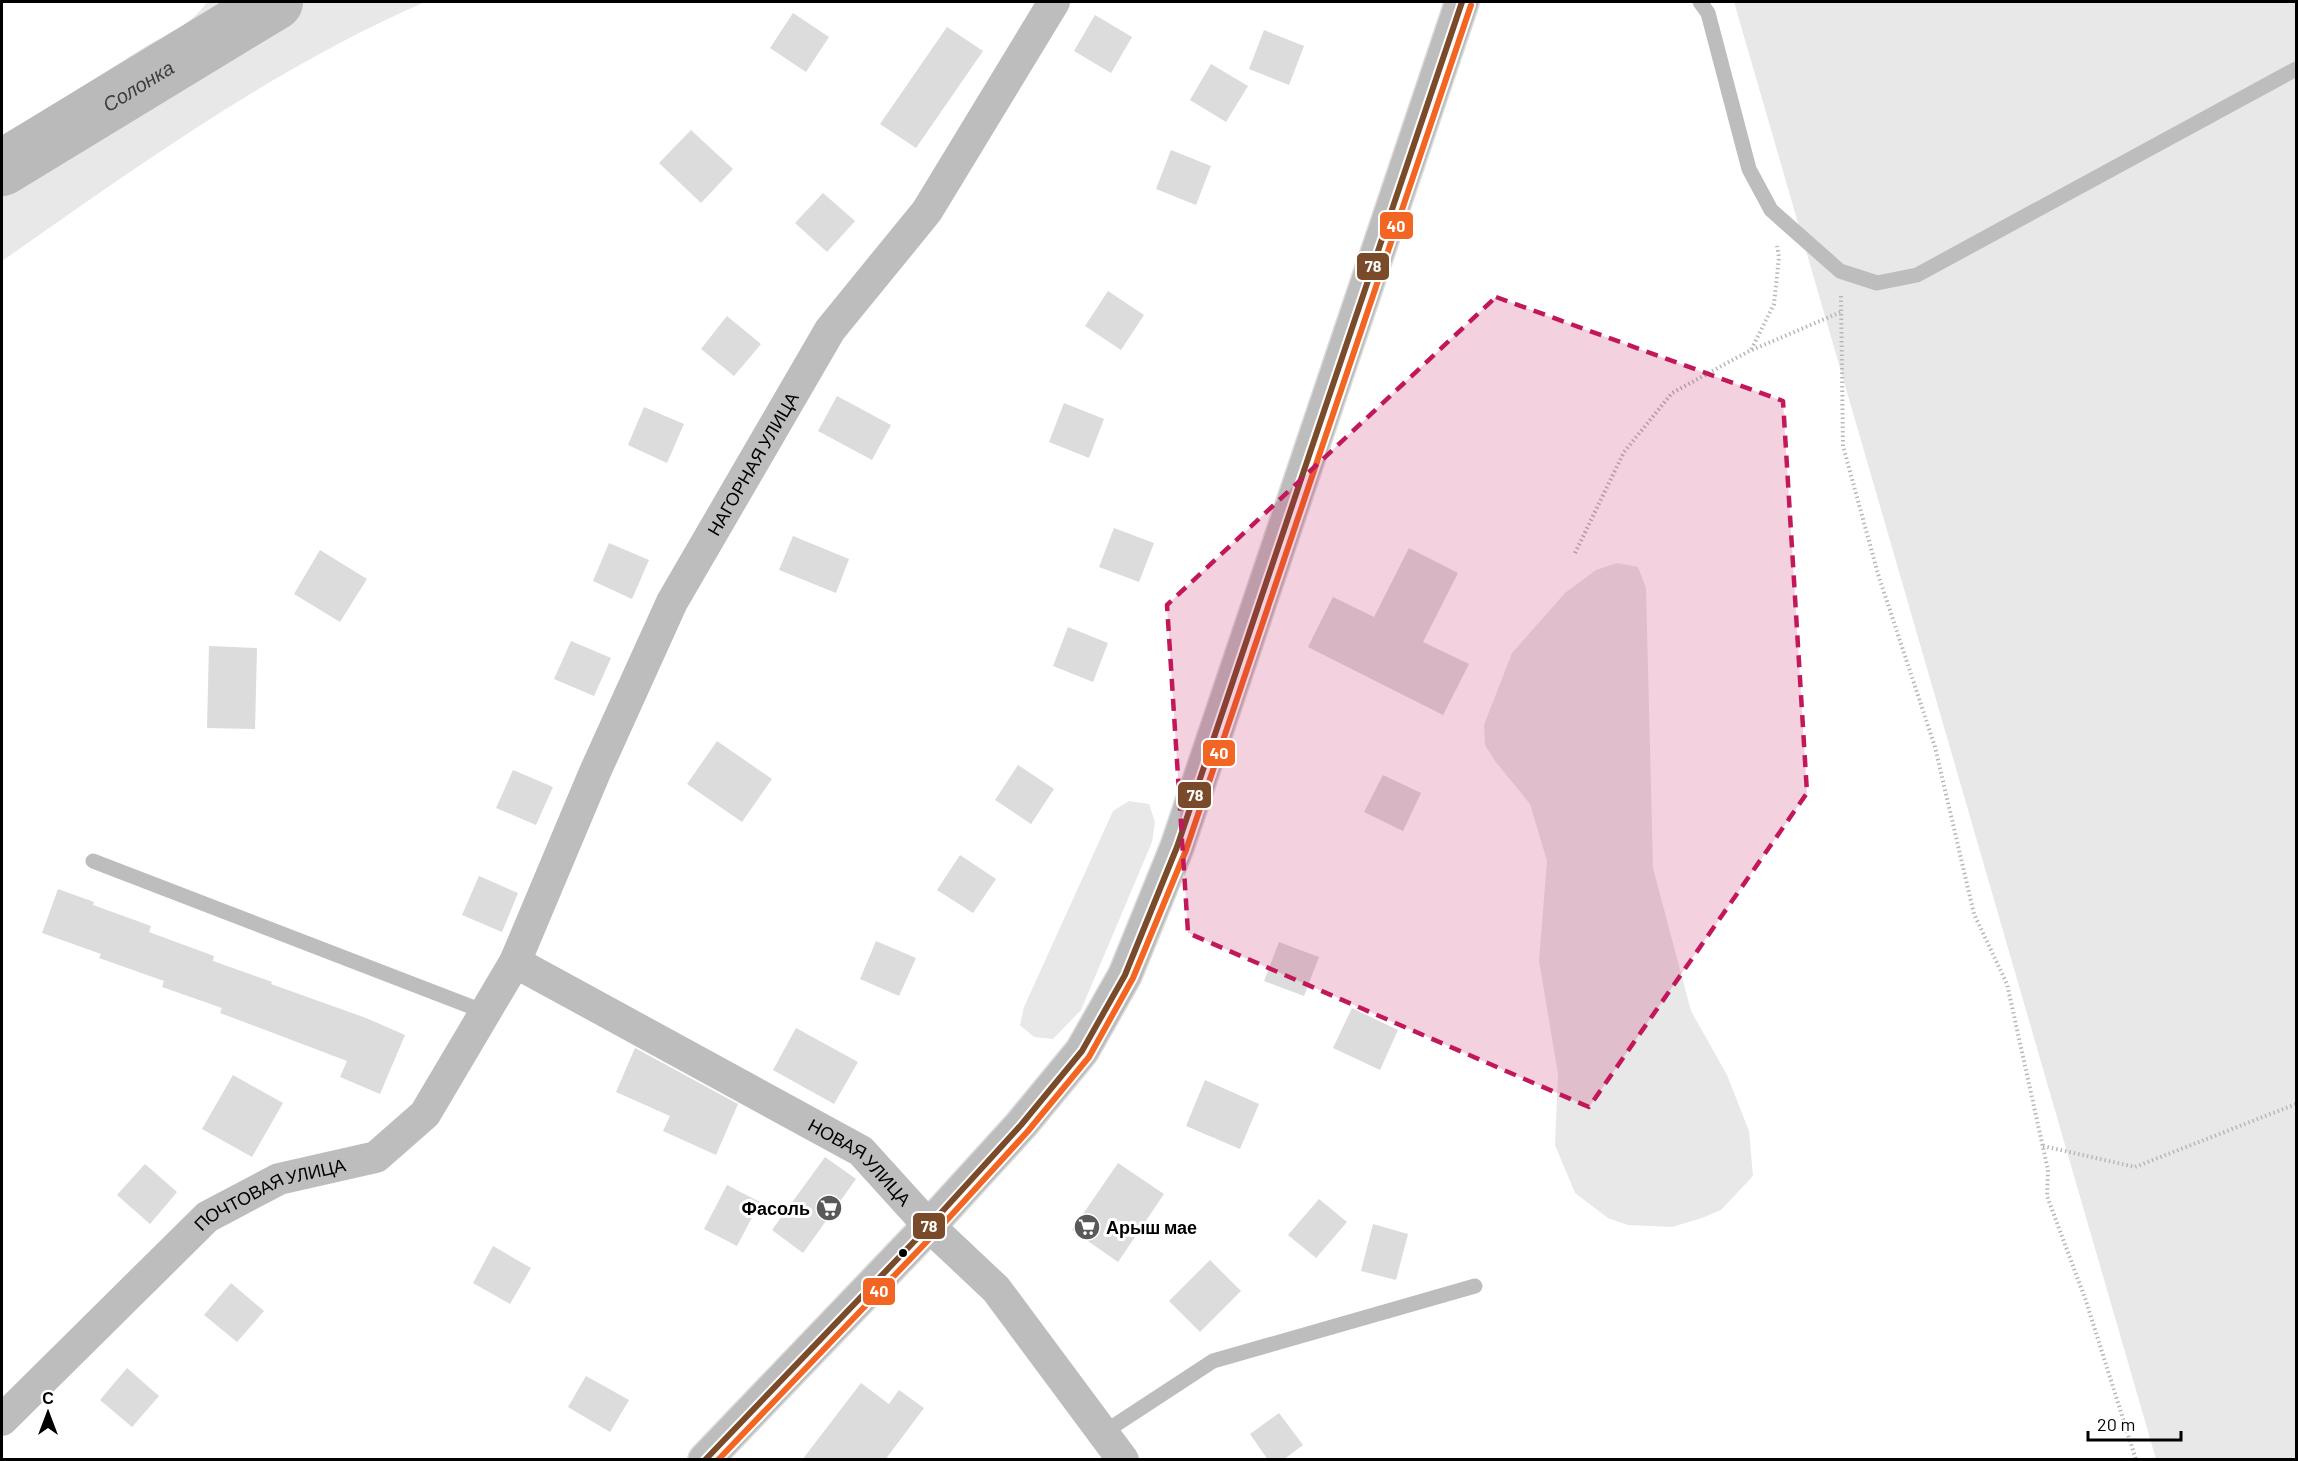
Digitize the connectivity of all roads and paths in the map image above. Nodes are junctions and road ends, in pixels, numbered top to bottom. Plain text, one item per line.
1 (1054, 2) edge
2 (1462, 2) edge
3 (1700, 2) edge
4 (2296, 69) edge
5 (1771, 210) junction
6 (1840, 272) junction
7 (1841, 312) junction
8 (1751, 350) junction
9 (1575, 553) dead end
10 (93, 861) dead end
11 (515, 962) junction
12 (485, 1012) junction
13 (2296, 1104) edge
14 (2043, 1146) junction
15 (929, 1226) junction
16 (1475, 1286) dead end
17 (2, 1420) edge
18 (1103, 1433) junction
19 (705, 1460) edge
20 (1123, 1460) edge
21 (2136, 1460) edge

1 - 11 street, НАГОРНАЯ УЛИЦА
2 - 15 main road
3 - 5 lane
4 - 6 lane
5 - 6 lane
5 - 8 path
6 - 7 path
7 - 8 path
7 - 14 path
8 - 9 path
10 - 12 lane
11 - 12 street, ПОЧТОВАЯ УЛИЦА
11 - 15 street, НОВАЯ УЛИЦА
12 - 17 street, ПОЧТОВАЯ УЛИЦА
13 - 14 path
14 - 21 path
15 - 18 street, НОВАЯ УЛИЦА
15 - 19 main road
16 - 18 lane
18 - 20 street, НОВАЯ УЛИЦА

